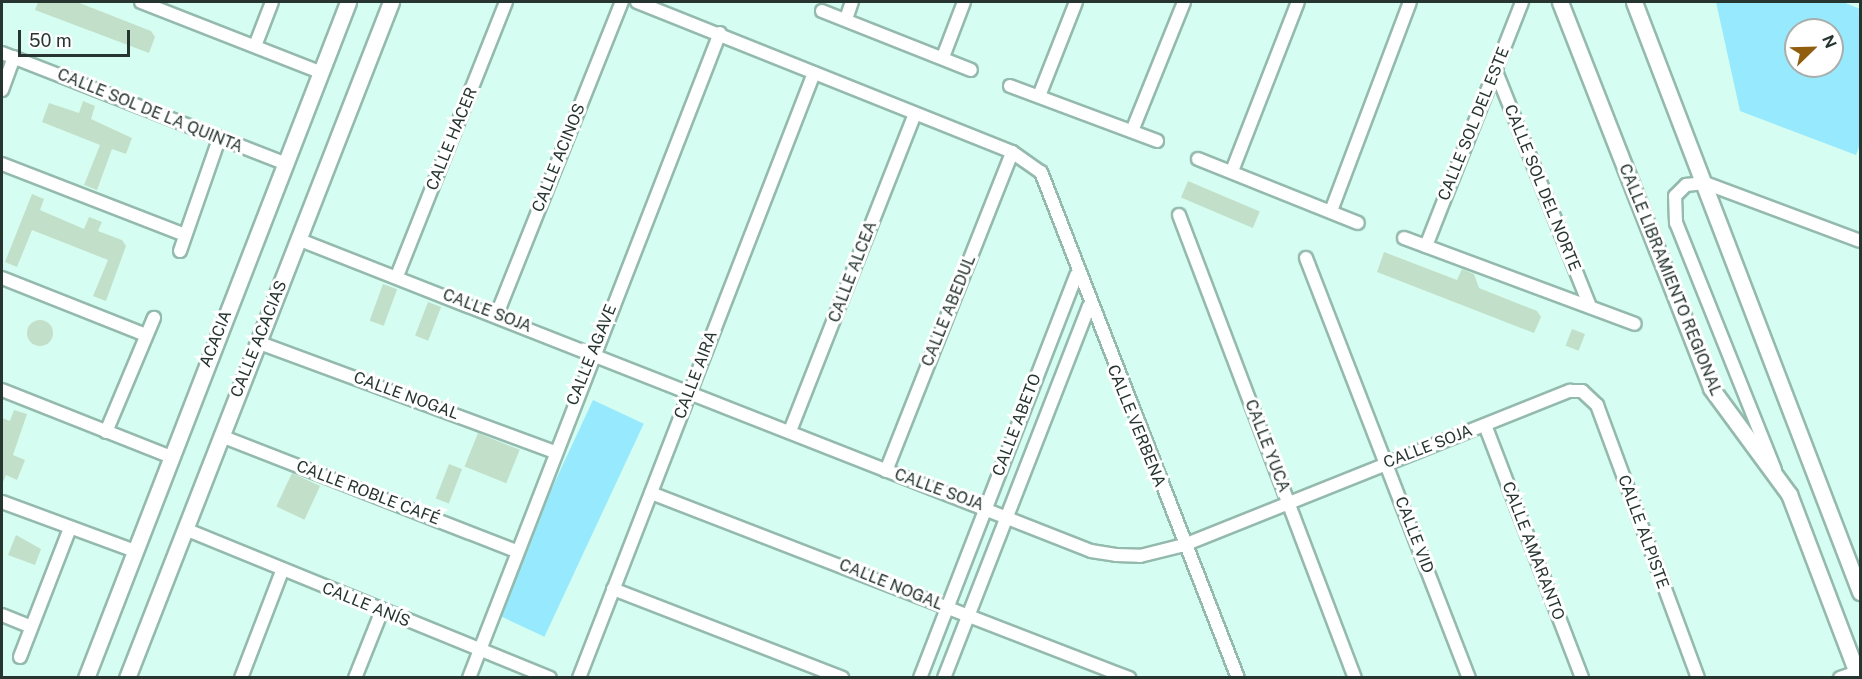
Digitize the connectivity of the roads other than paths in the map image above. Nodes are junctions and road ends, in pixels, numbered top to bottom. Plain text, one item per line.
1 (141, 2) edge
2 (272, 2) edge
3 (348, 2) edge
4 (391, 2) edge
5 (506, 2) edge
6 (622, 2) edge
7 (637, 2) edge
8 (852, 2) edge
9 (964, 2) edge
10 (1076, 2) edge
11 (1184, 2) edge
12 (1298, 2) edge
13 (1410, 2) edge
14 (1522, 2) edge
15 (1560, 2) edge
16 (1634, 2) edge
17 (822, 10) dead end
18 (846, 19) junction
19 (720, 33) junction
20 (255, 46) junction
21 (2, 53) edge
22 (14, 57) junction
23 (943, 57) junction
24 (1495, 69) junction
25 (971, 70) dead end
26 (322, 73) junction
27 (814, 73) junction
28 (1010, 86) dead end
29 (2, 90) edge
30 (1039, 96) junction
31 (915, 114) junction
32 (1132, 131) junction
33 (219, 139) junction
34 (1157, 141) dead end
35 (1012, 152) junction
36 (1198, 159) dead end
37 (2, 164) edge
38 (285, 164) junction
39 (1232, 171) junction
40 (1705, 183) junction
41 (1331, 211) junction
42 (1179, 215) dead end
43 (1358, 223) dead end
44 (186, 235) junction
45 (1404, 238) dead end
46 (300, 240) junction
47 (1860, 242) edge
48 (1426, 246) junction
49 (180, 251) dead end
50 (1306, 258) dead end
51 (1076, 274) junction
52 (397, 276) junction
53 (2, 278) edge
54 (1089, 306) junction
55 (1590, 307) junction
56 (497, 314) junction
57 (154, 318) dead end
58 (1635, 324) dead end
59 (146, 335) junction
60 (257, 342) junction
61 (593, 353) junction
62 (2, 390) edge
63 (690, 391) junction
64 (1582, 391) joint
65 (1485, 425) junction
66 (790, 431) junction
67 (106, 432) junction
68 (221, 435) junction
69 (554, 452) junction
70 (169, 456) junction
71 (1387, 464) junction
72 (886, 471) junction
73 (1776, 472) junction
74 (651, 493) junction
75 (2, 502) edge
76 (1288, 502) junction
77 (986, 506) junction
78 (1004, 514) junction
79 (70, 528) junction
80 (185, 529) junction
81 (1184, 545) junction
82 (135, 551) junction
83 (516, 551) junction
84 (282, 571) junction
85 (613, 589) junction
86 (1860, 592) edge
87 (947, 607) junction
88 (381, 612) junction
89 (2, 615) edge
90 (967, 615) junction
91 (31, 627) junction
92 (480, 650) junction
93 (20, 657) dead end
94 (1858, 675) edge
95 (86, 678) edge
96 (127, 678) edge
97 (241, 678) edge
98 (356, 678) edge
99 (469, 678) edge
100 (550, 678) edge
101 (579, 678) edge
102 (842, 678) edge
103 (920, 678) edge
104 (944, 678) edge
105 (1130, 678) edge
106 (1238, 678) edge
107 (1355, 678) edge
108 (1469, 678) edge
109 (1582, 678) edge
110 (1698, 678) edge
111 (1840, 678) edge

1 - 20 street
2 - 20 street
3 - 26 street, ACACIA
4 - 46 street, CALLE ACACIAS
5 - 52 street, CALLE HACER
6 - 56 street, CALLE ACINOS
7 - 19 street
8 - 18 street
9 - 23 street
10 - 30 street
11 - 32 street
12 - 39 street
13 - 41 street
14 - 24 street, CALLE SOL DEL ESTE
15 - 73 street, CALLE LIBRAMIENTO REGIONAL
16 - 40 street
17 - 18 street
18 - 23 street
19 - 27 street
19 - 61 street, CALLE AGAVE
20 - 26 street
21 - 22 street, CALLE SOL DE LA QUINTA
22 - 29 street
22 - 33 street, CALLE SOL DE LA QUINTA
23 - 25 street
24 - 48 street, CALLE SOL DEL ESTE
24 - 55 street, CALLE SOL DEL NORTE
26 - 38 street, ACACIA
27 - 31 street
27 - 63 street, CALLE AIRA
28 - 30 street
30 - 32 street
31 - 35 street
31 - 66 street, CALLE ALCEA
32 - 34 street
33 - 38 street, CALLE SOL DE LA QUINTA
33 - 44 street
35 - 51 street, CALLE VERBENA
35 - 72 street, CALLE ABEDUL
36 - 39 street
37 - 44 street
38 - 70 street, ACACIA
39 - 41 street
40 - 47 street
40 - 73 street
40 - 86 street
41 - 43 street
42 - 76 street, CALLE YUCA
44 - 49 street
45 - 48 street
46 - 52 street, CALLE SOJA
46 - 60 street, CALLE ACACIAS
48 - 55 street
50 - 71 street, CALLE VID
51 - 54 street, CALLE VERBENA
51 - 77 street, CALLE ABETO
52 - 56 street, CALLE SOJA
53 - 59 street
54 - 78 street, CALLE ABETO
54 - 81 street, CALLE VERBENA
55 - 58 street
56 - 61 street, CALLE SOJA
57 - 59 street
59 - 67 street
60 - 68 street, CALLE ACACIAS
60 - 69 street, CALLE NOGAL
61 - 63 street, CALLE SOJA
61 - 69 street, CALLE AGAVE
62 - 67 street
63 - 66 street, CALLE SOJA
63 - 74 street, CALLE AIRA
64 - 65 street, CALLE SOJA
64 - 110 street, CALLE ALPISTE
65 - 71 street, CALLE SOJA
65 - 109 street, CALLE AMARANTO
66 - 72 street, CALLE SOJA
67 - 70 street
68 - 80 street, CALLE ACACIAS
68 - 83 street, CALLE ROBLE CAFÉ
69 - 83 street, CALLE AGAVE
70 - 82 street, ACACIA
71 - 76 street, CALLE SOJA
71 - 108 street, CALLE VID
72 - 77 street, CALLE SOJA
73 - 94 street, CALLE LIBRAMIENTO REGIONAL
74 - 85 street, CALLE AIRA
74 - 87 street, CALLE NOGAL
75 - 79 street
76 - 81 street, CALLE SOJA
76 - 107 street, CALLE YUCA
77 - 78 street, CALLE SOJA
77 - 87 street, CALLE ABETO
78 - 81 street, CALLE SOJA
78 - 90 street, CALLE ABETO
79 - 82 street
79 - 91 street
80 - 84 street, CALLE ANÍS
80 - 96 street, CALLE ACACIAS
81 - 106 street, CALLE VERBENA
82 - 95 street, ACACIA
83 - 92 street, CALLE AGAVE
84 - 88 street, CALLE ANÍS
84 - 97 street
85 - 101 street, CALLE AIRA
85 - 102 street
87 - 90 street, CALLE NOGAL
87 - 103 street, CALLE ABETO
88 - 92 street, CALLE ANÍS
88 - 98 street
89 - 91 street
90 - 104 street, CALLE ABETO
90 - 105 street, CALLE NOGAL
91 - 93 street
92 - 99 street, CALLE AGAVE
92 - 100 street, CALLE ANÍS
94 - 111 street

